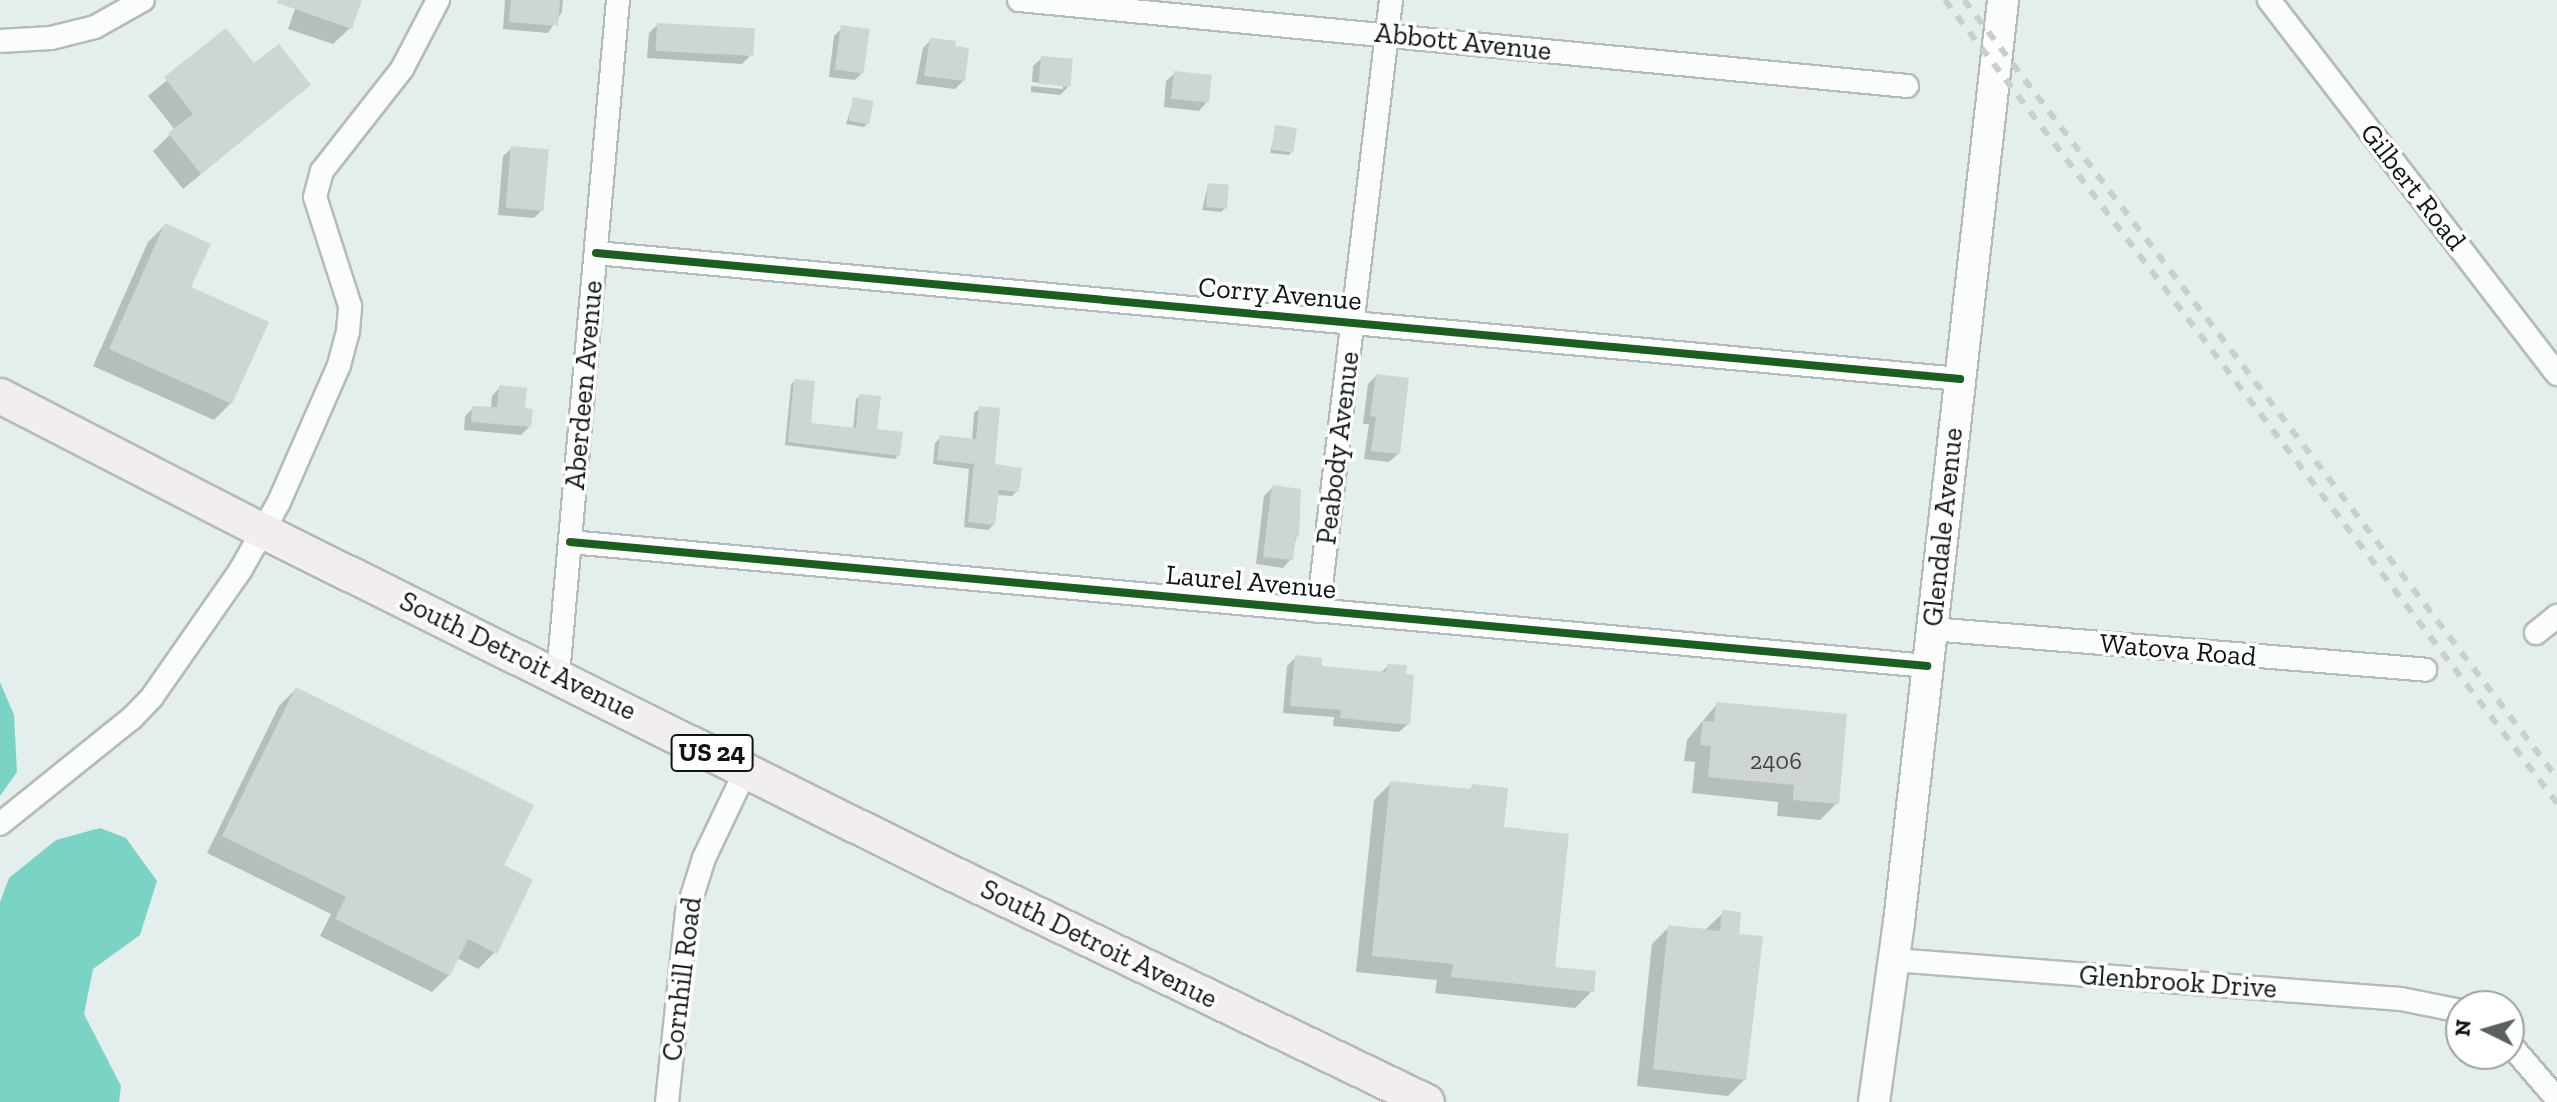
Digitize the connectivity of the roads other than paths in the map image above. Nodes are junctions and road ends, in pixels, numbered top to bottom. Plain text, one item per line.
1 (143, 0) edge
2 (438, 0) edge
3 (618, 0) edge
4 (1019, 0) edge
5 (1391, 0) edge
6 (2003, 0) edge
7 (2269, 0) edge
8 (1387, 34) junction
9 (0, 41) edge
10 (1907, 86) dead end
11 (596, 253) junction
12 (1352, 323) junction
13 (2557, 374) edge
14 (1960, 379) junction
15 (0, 396) edge
16 (263, 531) junction
17 (570, 542) junction
18 (1318, 611) junction
19 (2557, 616) edge
20 (1931, 629) junction
21 (2536, 633) dead end
22 (1927, 666) junction
23 (2425, 670) dead end
24 (558, 675) junction
25 (746, 770) junction
26 (0, 824) edge
27 (1894, 960) junction
28 (2445, 1008) edge
29 (2525, 1062) edge
30 (2557, 1099) edge
31 (667, 1102) edge
32 (1427, 1102) edge
33 (1874, 1102) edge

1 - 9 street
2 - 16 street
3 - 11 street, Aberdeen Avenue
4 - 8 street, Abbott Avenue
5 - 8 street, Peabody Avenue
6 - 14 main road, Glendale Avenue
7 - 13 street, Gilbert Road
8 - 10 street, Abbott Avenue
8 - 12 street, Peabody Avenue
11 - 12 street, Corry Avenue
11 - 17 street, Aberdeen Avenue
12 - 14 street, Corry Avenue
12 - 18 street, Peabody Avenue
14 - 20 main road, Glendale Avenue
15 - 16 main road, South Detroit Avenue / US 24
16 - 24 main road, South Detroit Avenue / US 24
16 - 26 street
17 - 18 street, Laurel Avenue
17 - 24 street, Aberdeen Avenue
18 - 22 street, Laurel Avenue
19 - 21 street
20 - 22 main road, Glendale Avenue
20 - 23 street, Watova Road
22 - 27 main road, Glendale Avenue
24 - 25 main road, South Detroit Avenue / US 24
25 - 31 street, Cornhill Road
25 - 32 main road, South Detroit Avenue / US 24
27 - 28 street, Glenbrook Drive
27 - 33 main road, Glendale Avenue
29 - 30 street

